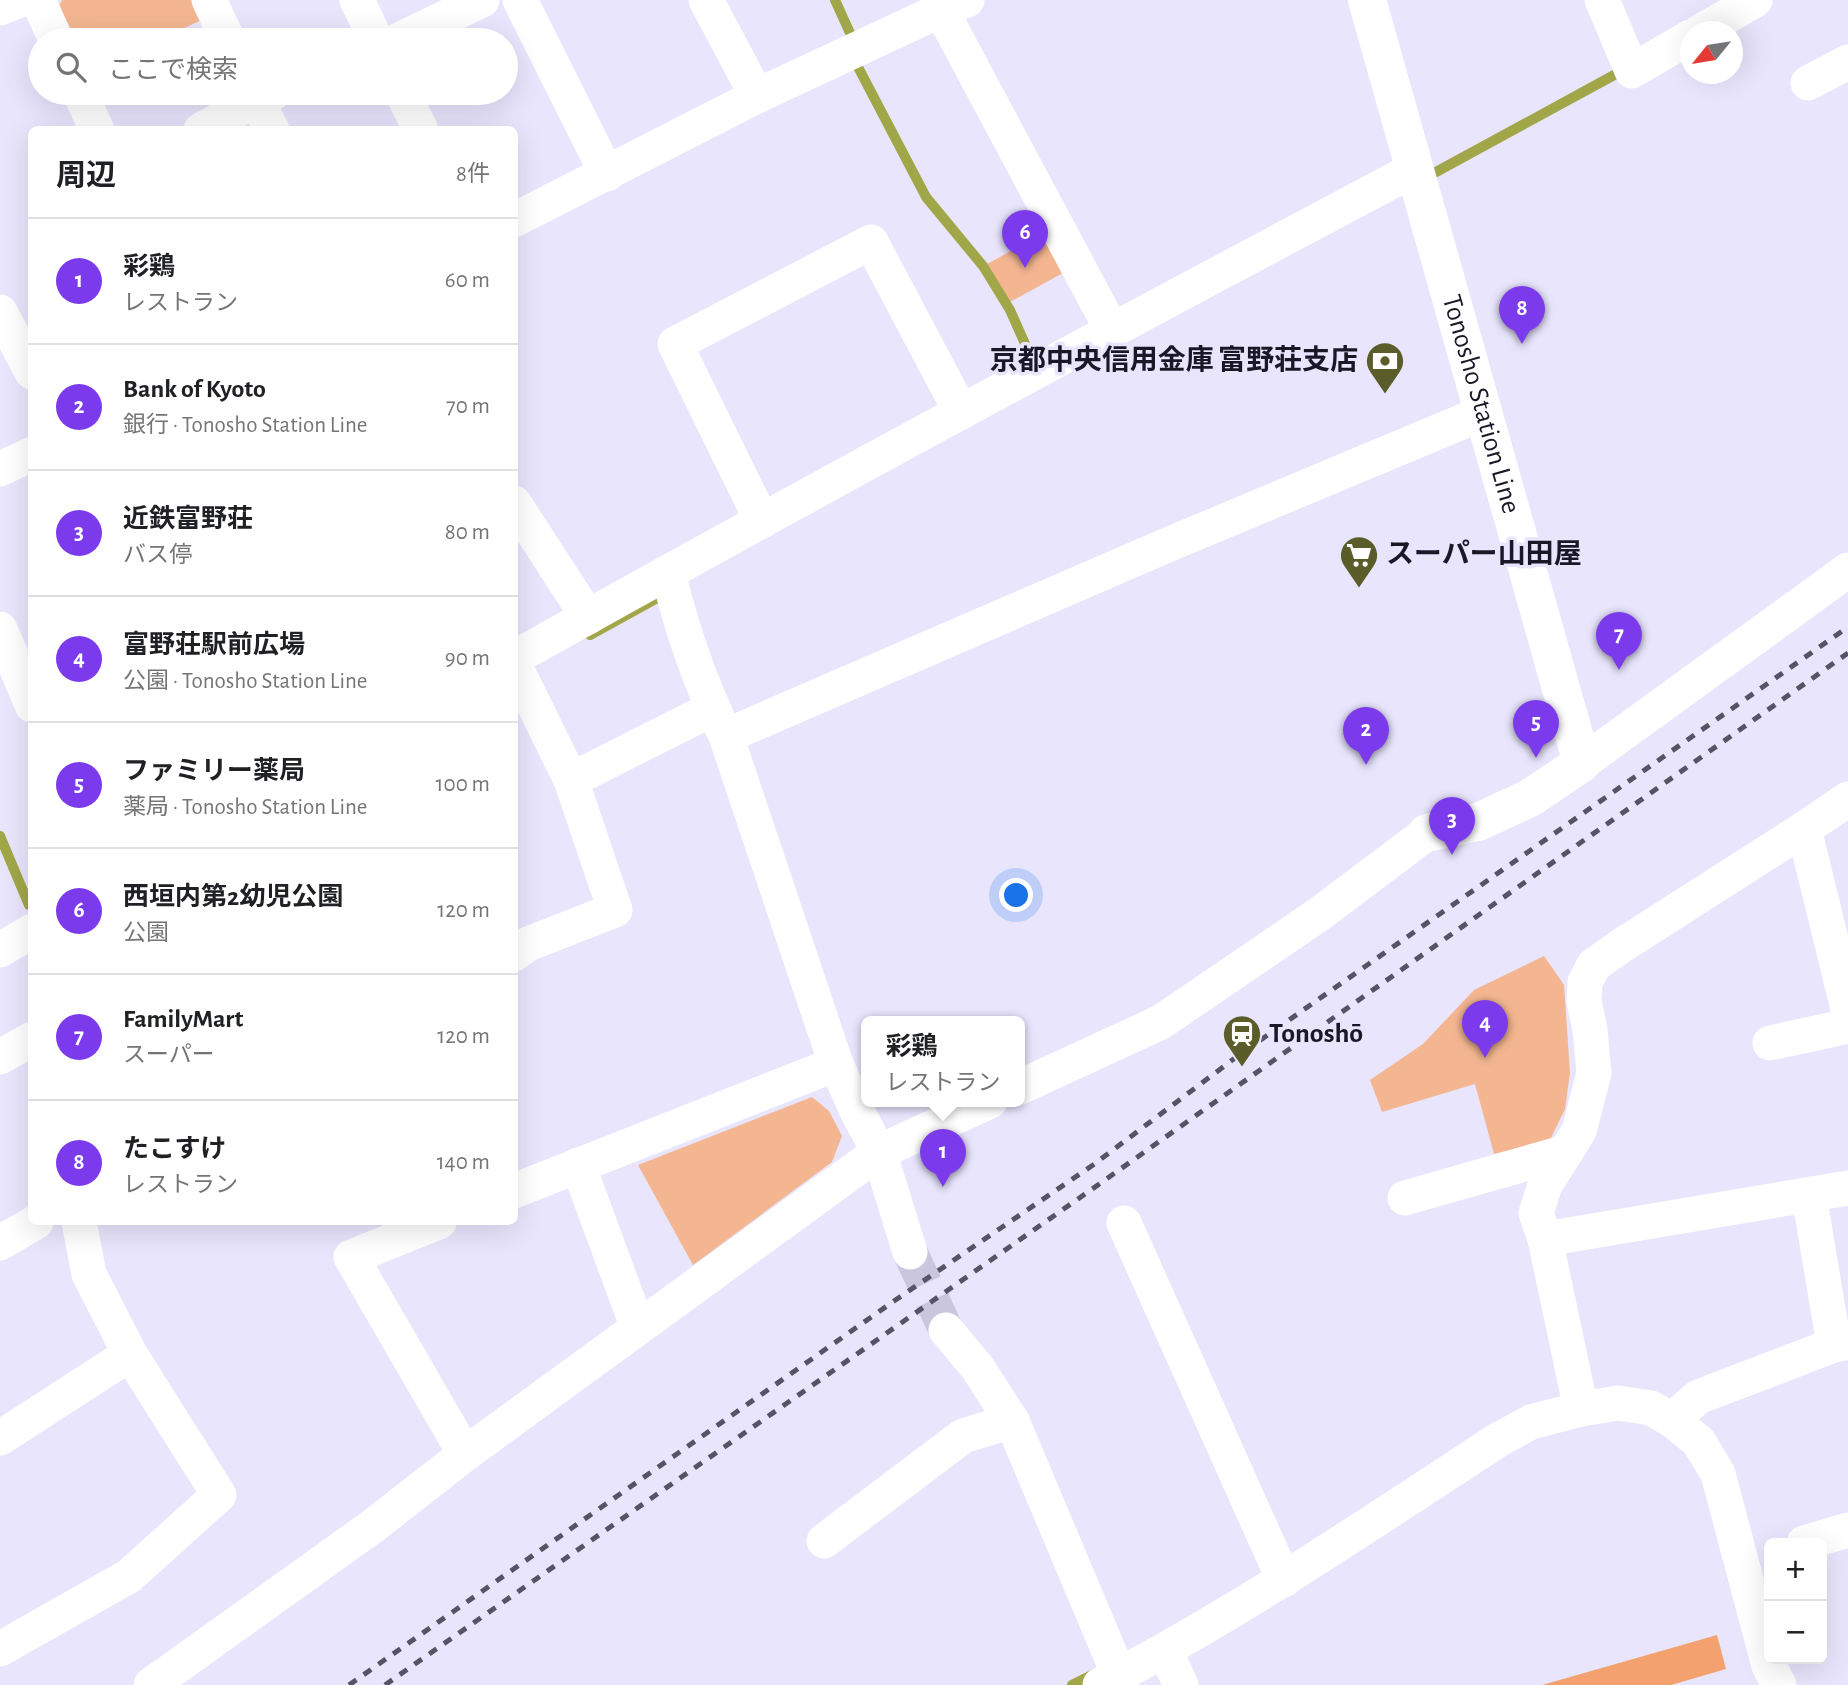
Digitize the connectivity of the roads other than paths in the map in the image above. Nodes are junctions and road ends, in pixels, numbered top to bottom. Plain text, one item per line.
1 (20, 0) edge
2 (38, 0) edge
3 (209, 0) edge
4 (357, 0) edge
5 (482, 0) edge
6 (520, 0) edge
7 (706, 0) edge
8 (1367, 0) edge
9 (1602, 0) edge
10 (1755, 0) edge
11 (954, 5) edge
12 (0, 8) edge
13 (1719, 21) edge
14 (51, 28) edge
15 (222, 28) edge
16 (370, 28) edge
17 (424, 28) edge
18 (1680, 43) edge
19 (1848, 62) edge
20 (1808, 83) dead end
21 (757, 96) junction
22 (86, 105) edge
23 (261, 105) edge
24 (408, 105) edge
25 (95, 126) edge
26 (211, 126) edge
27 (419, 126) edge
28 (1415, 169) junction
29 (607, 173) junction
30 (518, 218) edge
31 (0, 312) edge
32 (1112, 330) junction
33 (28, 364) edge
34 (961, 412) junction
35 (1483, 413) junction
36 (28, 456) edge
37 (0, 468) edge
38 (518, 509) edge
39 (762, 521) junction
40 (1848, 570) edge
41 (672, 588) junction
42 (588, 617) junction
43 (0, 629) edge
44 (519, 671) edge
45 (28, 696) edge
46 (719, 722) junction
47 (1581, 763) junction
48 (571, 780) junction
49 (1848, 799) edge
50 (1804, 829) junction
51 (1426, 832) joint
52 (28, 933) edge
53 (0, 950) edge
54 (518, 951) edge
55 (1848, 1009) edge
56 (1848, 1026) edge
57 (28, 1041) edge
58 (1770, 1043) dead end
59 (0, 1058) edge
60 (836, 1065) junction
61 (1025, 1085) edge
62 (977, 1107) edge
63 (879, 1152) junction
64 (1566, 1152) junction
65 (578, 1165) junction
66 (1848, 1188) edge
67 (518, 1189) edge
68 (1809, 1195) junction
69 (1405, 1198) dead end
70 (1124, 1223) dead end
71 (31, 1225) edge
72 (80, 1225) edge
73 (431, 1225) edge
74 (1545, 1239) junction
75 (0, 1243) edge
76 (910, 1252) tunnel mouth
77 (638, 1328) junction
78 (946, 1330) tunnel mouth
79 (1841, 1343) edge
80 (130, 1354) junction
81 (1581, 1409) junction
82 (1672, 1420) junction
83 (1012, 1421) junction
84 (0, 1438) edge
85 (465, 1454) junction
86 (1848, 1530) edge
87 (1821, 1538) edge
88 (824, 1541) dead end
89 (1755, 1558) edge
90 (1284, 1580) junction
91 (0, 1649) edge
92 (1165, 1651) junction
93 (1110, 1680) edge
94 (151, 1685) edge
95 (1181, 1685) edge
96 (1779, 1685) edge

1 - 12 street
2 - 14 street
3 - 15 street
4 - 16 street
5 - 17 street
6 - 29 street
7 - 21 street
8 - 28 main road, Tonosho Station Line
9 - 18 street
10 - 13 street
11 - 21 street
11 - 32 street
19 - 20 street
21 - 29 street
22 - 25 street
23 - 26 street
24 - 27 street
28 - 32 street
28 - 35 main road, Tonosho Station Line
29 - 30 street
31 - 33 street
32 - 34 street
34 - 39 street
34 - 39 street
35 - 46 street
35 - 47 main road, Tonosho Station Line
36 - 37 street
38 - 42 street
39 - 41 street
40 - 47 street
41 - 42 street
41 - 46 street
42 - 44 street
43 - 45 street
44 - 48 street
46 - 48 street
46 - 60 street
47 - 51 main road
48 - 54 street
49 - 50 street
50 - 55 street
50 - 64 street
51 - 61 street
52 - 53 street
56 - 58 street
57 - 59 street
60 - 63 street
60 - 65 street
62 - 63 street
63 - 76 street
63 - 77 street
64 - 69 street
64 - 74 street
65 - 67 street
65 - 77 street
66 - 68 street
68 - 74 street
68 - 79 street
70 - 90 street
71 - 75 street
72 - 80 street
73 - 85 street
74 - 81 street
77 - 85 street
78 - 83 street
79 - 82 street
80 - 84 street
80 - 91 street
81 - 82 street
81 - 90 street
82 - 89 street
83 - 88 street
83 - 93 street
85 - 94 street
86 - 87 street
89 - 96 street
90 - 92 street
92 - 93 street
92 - 95 street

